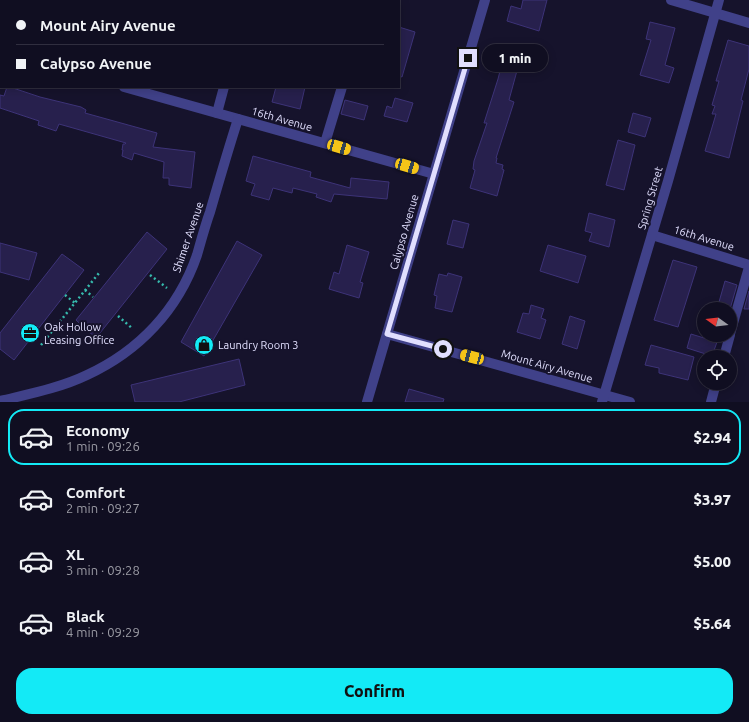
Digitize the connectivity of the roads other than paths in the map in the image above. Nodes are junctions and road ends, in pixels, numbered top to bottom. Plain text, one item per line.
1 (485, 0) edge
2 (671, 0) edge
3 (719, 0) edge
4 (715, 13) junction
5 (749, 23) edge
6 (128, 88) edge
7 (224, 88) edge
8 (342, 88) edge
9 (217, 113) junction
10 (238, 119) junction
11 (325, 143) junction
12 (434, 174) junction
13 (652, 235) junction
14 (749, 266) edge
15 (737, 310) edge
16 (387, 334) junction
17 (714, 390) edge
18 (603, 399) edge
19 (0, 401) edge
20 (367, 402) edge
21 (630, 402) edge
22 (711, 402) edge

1 - 12 street, Calypso Avenue
2 - 4 street
3 - 4 street, Spring Street
4 - 5 street
4 - 13 street, Spring Street
6 - 9 street, 16th Avenue
7 - 9 street
8 - 11 street
9 - 10 street, 16th Avenue
10 - 11 street, 16th Avenue
10 - 19 street, Shimer Avenue
11 - 12 street, 16th Avenue
12 - 16 street, Calypso Avenue
13 - 14 street, 16th Avenue
13 - 18 street, Spring Street
14 - 15 street
16 - 18 street, Mount Airy Avenue
16 - 20 street, Calypso Avenue
17 - 22 street
18 - 21 street, Mount Airy Avenue

